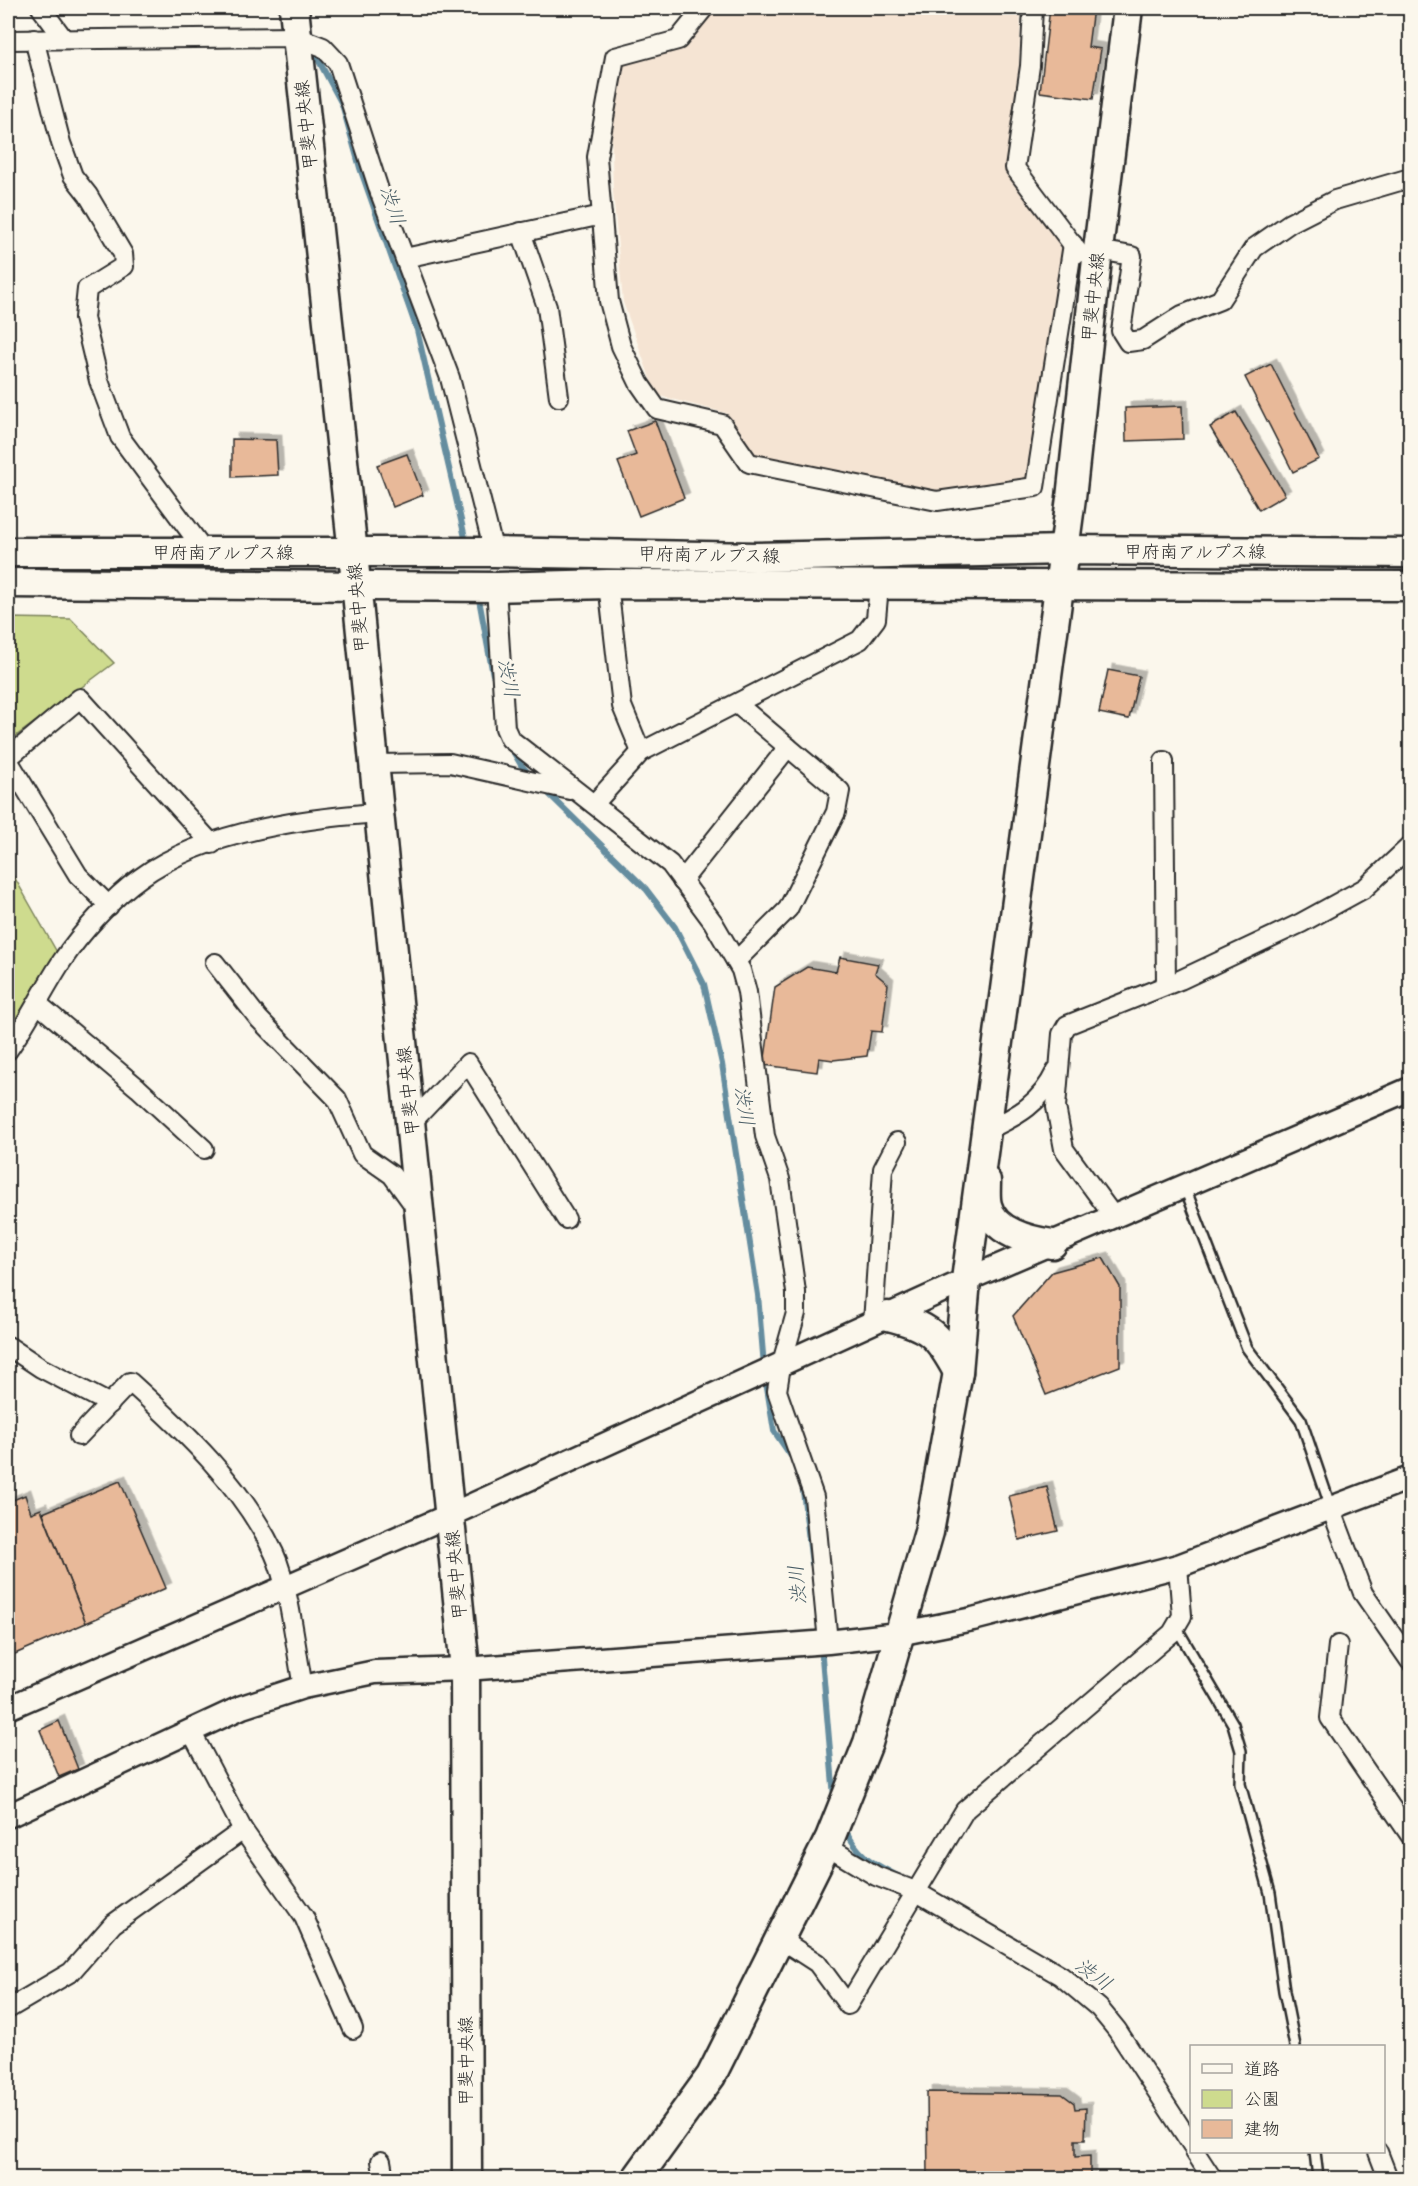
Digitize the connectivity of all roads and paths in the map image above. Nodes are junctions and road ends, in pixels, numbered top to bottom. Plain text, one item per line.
1 (41, 8) edge
2 (294, 8) edge
3 (704, 8) edge
4 (1033, 8) edge
5 (1128, 8) edge
6 (297, 37) junction
7 (8, 39) edge
8 (34, 39) junction
9 (64, 39) junction
10 (1410, 178) edge
11 (602, 215) junction
12 (521, 232) junction
13 (1089, 251) junction
14 (405, 258) junction
15 (559, 397) dead end
16 (1065, 550) junction
17 (8, 552) edge
18 (494, 552) junction
19 (206, 553) junction
20 (353, 553) junction
21 (1410, 553) edge
22 (8, 583) edge
23 (356, 585) junction
24 (608, 585) junction
25 (879, 586) junction
26 (1410, 586) edge
27 (496, 587) junction
28 (1059, 587) junction
29 (737, 704) junction
30 (788, 747) junction
31 (641, 753) junction
32 (8, 759) edge
33 (1164, 761) dead end
34 (374, 764) junction
35 (578, 791) junction
36 (594, 804) junction
37 (379, 813) junction
38 (212, 844) junction
39 (1410, 846) edge
40 (682, 881) junction
41 (110, 906) junction
42 (736, 961) junction
43 (215, 963) dead end
44 (1166, 985) junction
45 (38, 1004) junction
46 (8, 1050) edge
47 (1059, 1064) junction
48 (1410, 1089) edge
49 (411, 1122) junction
50 (985, 1141) junction
51 (897, 1142) dead end
52 (204, 1149) dead end
53 (1185, 1188) junction
54 (420, 1215) junction
55 (1114, 1217) junction
56 (566, 1220) dead end
57 (1052, 1244) junction
58 (966, 1280) junction
59 (881, 1320) junction
60 (8, 1346) edge
61 (781, 1366) junction
62 (958, 1372) junction
63 (110, 1404) junction
64 (79, 1436) dead end
65 (1410, 1478) edge
66 (1331, 1508) junction
67 (450, 1515) junction
68 (1178, 1566) junction
69 (284, 1587) junction
70 (1176, 1627) junction
71 (898, 1634) junction
72 (828, 1642) junction
73 (1338, 1645) dead end
74 (1410, 1661) edge
75 (465, 1669) junction
76 (303, 1687) junction
77 (8, 1708) edge
78 (191, 1731) junction
79 (8, 1816) edge
80 (243, 1830) junction
81 (1410, 1835) edge
82 (825, 1846) junction
83 (915, 1892) junction
84 (780, 1940) junction
85 (8, 2009) edge
86 (353, 2029) dead end
87 (1295, 2045) edge
88 (1190, 2143) edge
89 (1196, 2153) edge
90 (1315, 2153) edge
91 (1378, 2153) edge
92 (467, 2178) edge
93 (637, 2178) edge
94 (1212, 2178) edge
95 (1318, 2178) edge
96 (1388, 2178) edge

1 - 9 street
2 - 6 main road, 甲斐中央線
3 - 11 street
4 - 13 street
5 - 13 main road, 甲斐中央線
6 - 9 street
6 - 14 street
6 - 20 main road, 甲斐中央線
7 - 8 street
8 - 9 street
8 - 19 street
10 - 13 street
11 - 12 street
11 - 13 street
12 - 14 street
12 - 15 street
13 - 16 main road, 甲斐中央線
14 - 18 street
16 - 18 main road, 甲府南アルプス線
16 - 21 main road, 甲府南アルプス線
16 - 28 main road, 甲斐中央線
17 - 19 main road, 甲府南アルプス線
18 - 20 main road, 甲府南アルプス線
19 - 20 main road, 甲府南アルプス線
20 - 23 main road, 甲斐中央線
22 - 23 main road, 甲府南アルプス線
23 - 27 main road, 甲府南アルプス線
23 - 34 main road, 甲斐中央線
24 - 25 main road, 甲府南アルプス線
24 - 27 main road, 甲府南アルプス線
24 - 31 street
25 - 28 main road, 甲府南アルプス線
25 - 29 street
26 - 28 main road, 甲府南アルプス線
27 - 35 street
28 - 50 main road, 甲斐中央線
29 - 30 street
29 - 31 street
30 - 40 street
30 - 42 street
31 - 36 street
32 - 38 street
32 - 41 street
33 - 44 street
34 - 35 street
34 - 37 main road, 甲斐中央線
35 - 36 street
36 - 40 street
37 - 38 street
37 - 49 main road, 甲斐中央線
38 - 41 street
39 - 44 street
40 - 42 street
41 - 45 street
42 - 61 street
43 - 54 street
44 - 47 street
45 - 46 street
45 - 52 street
47 - 50 street
47 - 55 street
48 - 53 street
49 - 54 main road, 甲斐中央線
49 - 56 street
50 - 57 main road
50 - 58 main road
51 - 59 street
53 - 55 street
53 - 66 lane
54 - 67 main road, 甲斐中央線
55 - 57 street
57 - 58 street
58 - 59 street
58 - 62 main road
59 - 61 street
59 - 62 main road
60 - 63 street
61 - 67 street
61 - 72 street
62 - 71 main road
63 - 64 street
63 - 69 street
65 - 66 street
66 - 68 street
66 - 74 street
67 - 69 street
67 - 75 main road, 甲斐中央線
68 - 70 street
68 - 71 street
69 - 76 street
69 - 77 street
70 - 83 street
70 - 87 lane
71 - 72 street
71 - 82 main road
72 - 75 street
73 - 81 street
75 - 76 street
75 - 92 main road, 甲斐中央線
76 - 78 street
78 - 79 street
78 - 80 street
80 - 85 street
80 - 86 street
82 - 83 street
82 - 84 main road
83 - 84 street
83 - 88 street
84 - 93 main road
89 - 94 street
90 - 95 lane
91 - 96 street

